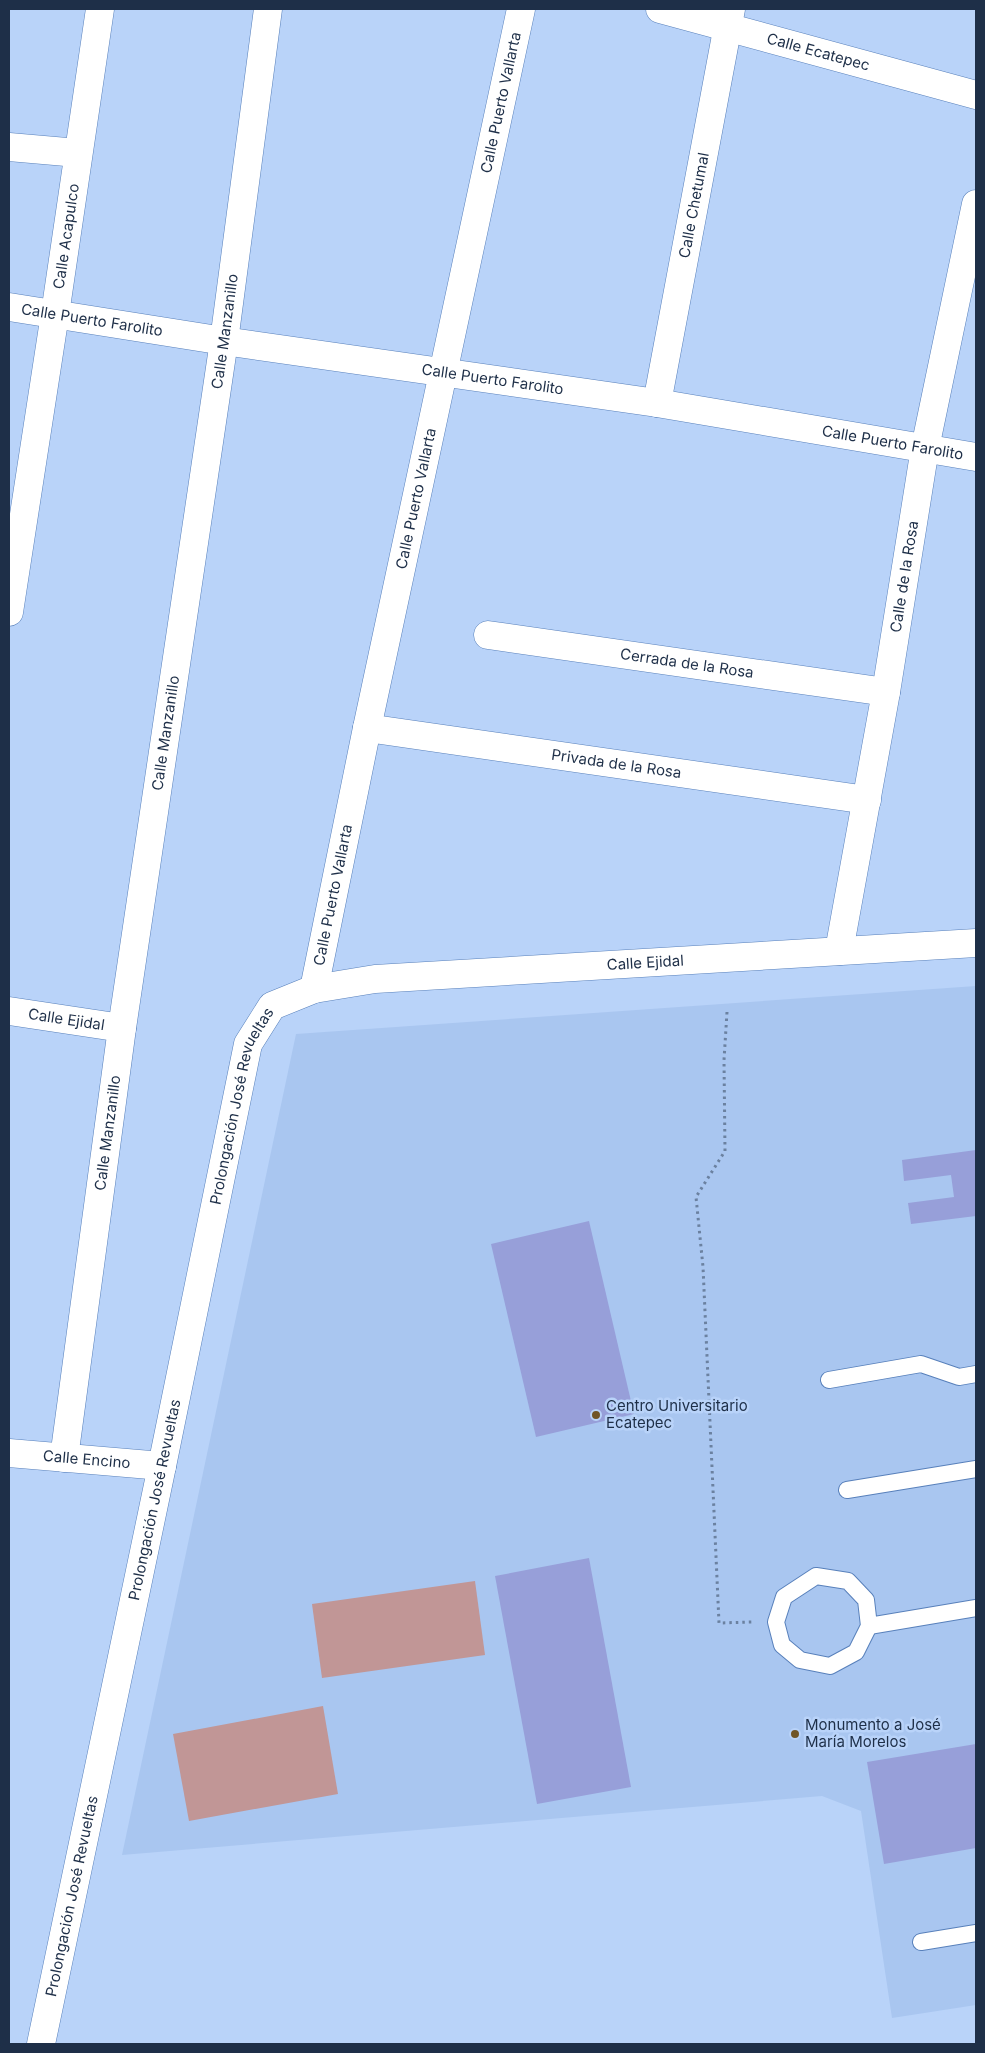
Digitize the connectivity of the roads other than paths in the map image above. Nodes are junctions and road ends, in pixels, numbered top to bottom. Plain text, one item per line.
1 (100, 9) edge
2 (268, 9) edge
3 (521, 9) edge
4 (660, 9) edge
5 (729, 18) edge
6 (976, 95) edge
7 (9, 147) edge
8 (78, 153) junction
9 (976, 204) edge
10 (9, 308) edge
11 (56, 314) junction
12 (224, 341) junction
13 (444, 372) junction
14 (657, 403) junction
15 (925, 448) junction
16 (976, 457) edge
17 (9, 612) edge
18 (488, 635) dead end
19 (886, 692) junction
20 (367, 728) junction
21 (867, 800) junction
22 (976, 943) edge
23 (840, 951) junction
24 (314, 989) junction
25 (9, 1011) edge
26 (122, 1028) junction
27 (976, 1374) edge
28 (829, 1380) dead end
29 (9, 1453) edge
30 (64, 1458) junction
31 (162, 1466) junction
32 (976, 1470) edge
33 (846, 1490) dead end
34 (976, 1608) edge
35 (869, 1626) junction
36 (976, 1933) edge
37 (921, 1942) dead end
38 (41, 2044) edge

1 - 8 street, Calle Acapulco
2 - 12 street, Calle Manzanillo
3 - 13 street, Calle Puerto Vallarta
4 - 5 street, Calle Ecatepec
5 - 6 street, Calle Ecatepec
5 - 14 street, Calle Chetumal
7 - 8 street
8 - 11 street, Calle Acapulco
9 - 15 street, Calle de la Rosa
10 - 11 street, Calle Puerto Farolito
11 - 12 street, Calle Puerto Farolito
11 - 17 street, Calle Acapulco
12 - 13 street, Calle Puerto Farolito
12 - 26 street, Calle Manzanillo
13 - 14 street, Calle Puerto Farolito
13 - 20 street, Calle Puerto Vallarta
14 - 15 street, Calle Puerto Farolito
15 - 16 street, Calle Puerto Farolito
15 - 19 street, Calle de la Rosa
18 - 19 street, Cerrada de la Rosa
19 - 21 street, Calle de la Rosa
20 - 21 street, Privada de la Rosa
20 - 24 street, Calle Puerto Vallarta
21 - 23 street, Calle de la Rosa
22 - 23 street, Calle Ejidal
23 - 24 street, Calle Ejidal
24 - 31 street, Prolongación José Revueltas
25 - 26 street, Calle Ejidal
26 - 30 street, Calle Manzanillo
27 - 28 lane
29 - 30 street, Calle Encino
30 - 31 street, Calle Encino
31 - 38 street, Prolongación José Revueltas
32 - 33 lane
34 - 35 lane
35 - 35 lane
36 - 37 lane

